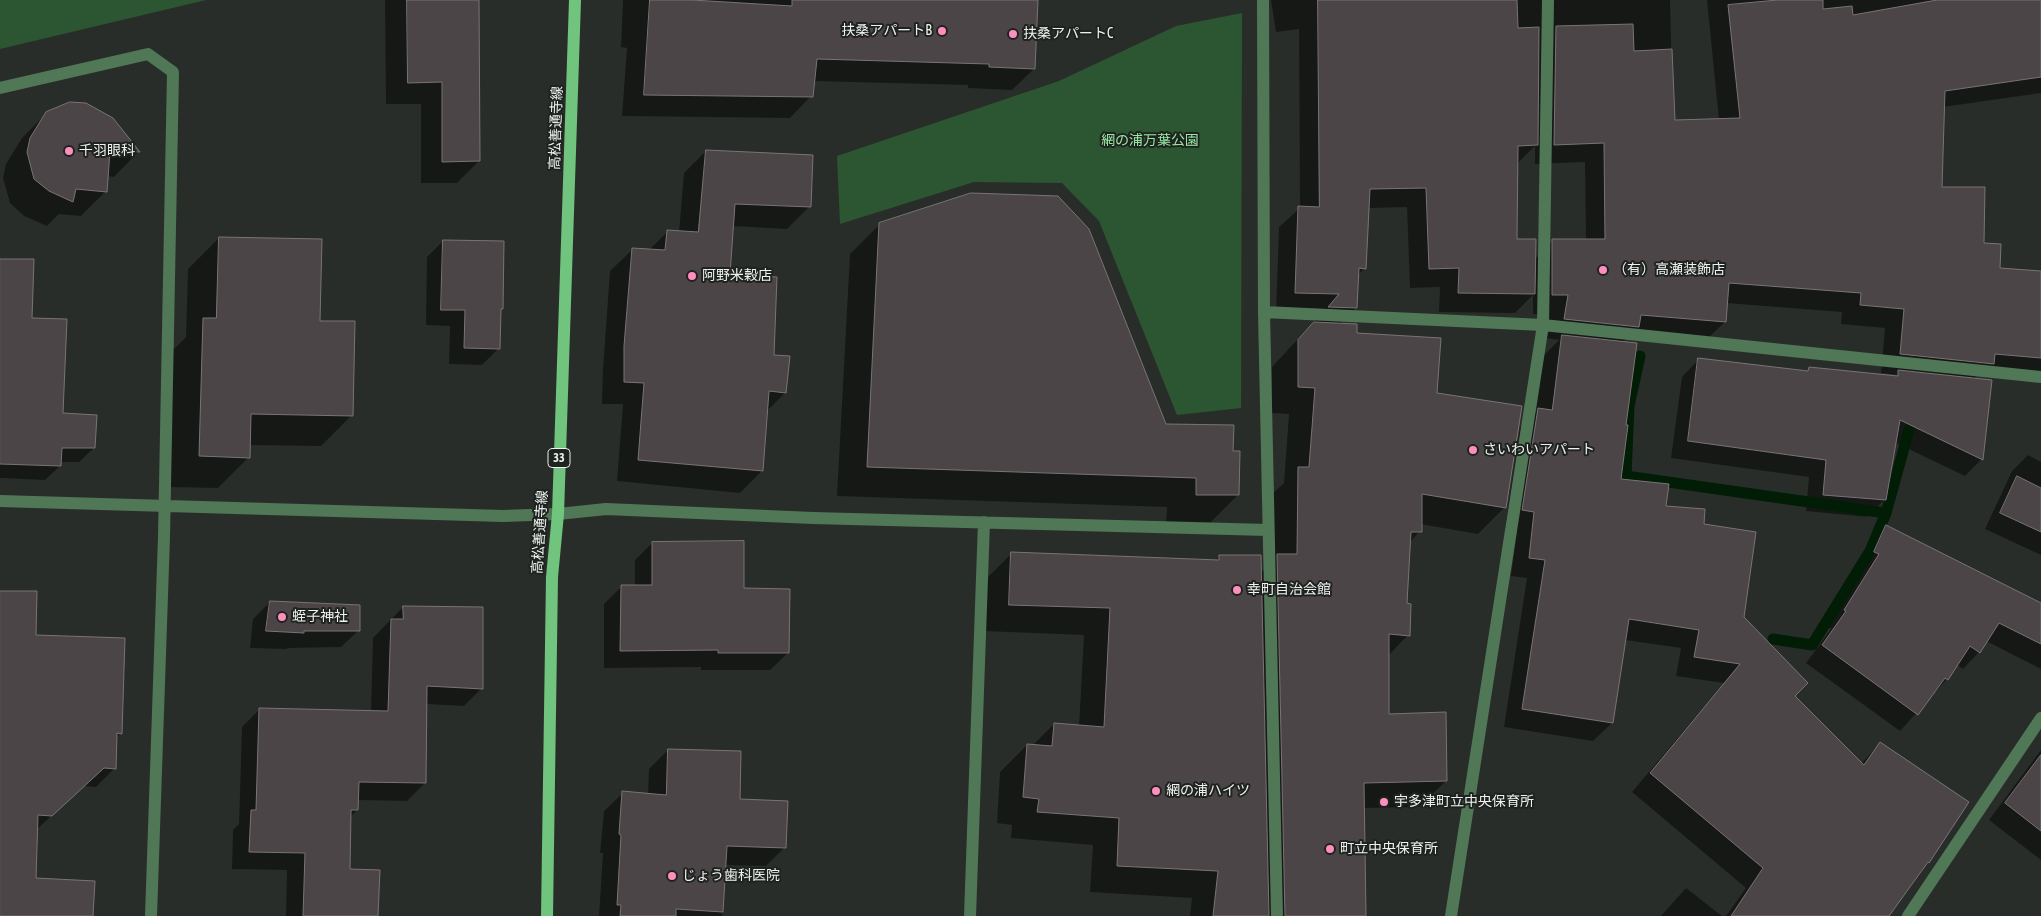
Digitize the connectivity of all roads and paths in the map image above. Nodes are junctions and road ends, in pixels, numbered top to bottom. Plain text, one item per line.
1 (575, 0) edge
2 (1263, 0) edge
3 (1548, 0) edge
4 (0, 88) edge
5 (1264, 312) junction
6 (1543, 325) junction
7 (2041, 377) edge
8 (0, 501) edge
9 (164, 507) junction
10 (558, 514) junction
11 (984, 522) junction
12 (1268, 530) junction
13 (2041, 718) edge
14 (151, 916) edge
15 (547, 916) edge
16 (970, 916) edge
17 (1277, 916) edge
18 (1450, 916) edge
19 (1908, 916) edge

1 - 10 main road, 高松善通寺線 / 33
2 - 5 street
3 - 6 street
4 - 9 street
5 - 6 street
5 - 12 street
6 - 7 street
6 - 18 street
8 - 9 street
9 - 10 street
9 - 14 street
10 - 11 street
10 - 15 main road, 高松善通寺線 / 33
11 - 12 street
11 - 16 street
12 - 17 street
13 - 19 street

